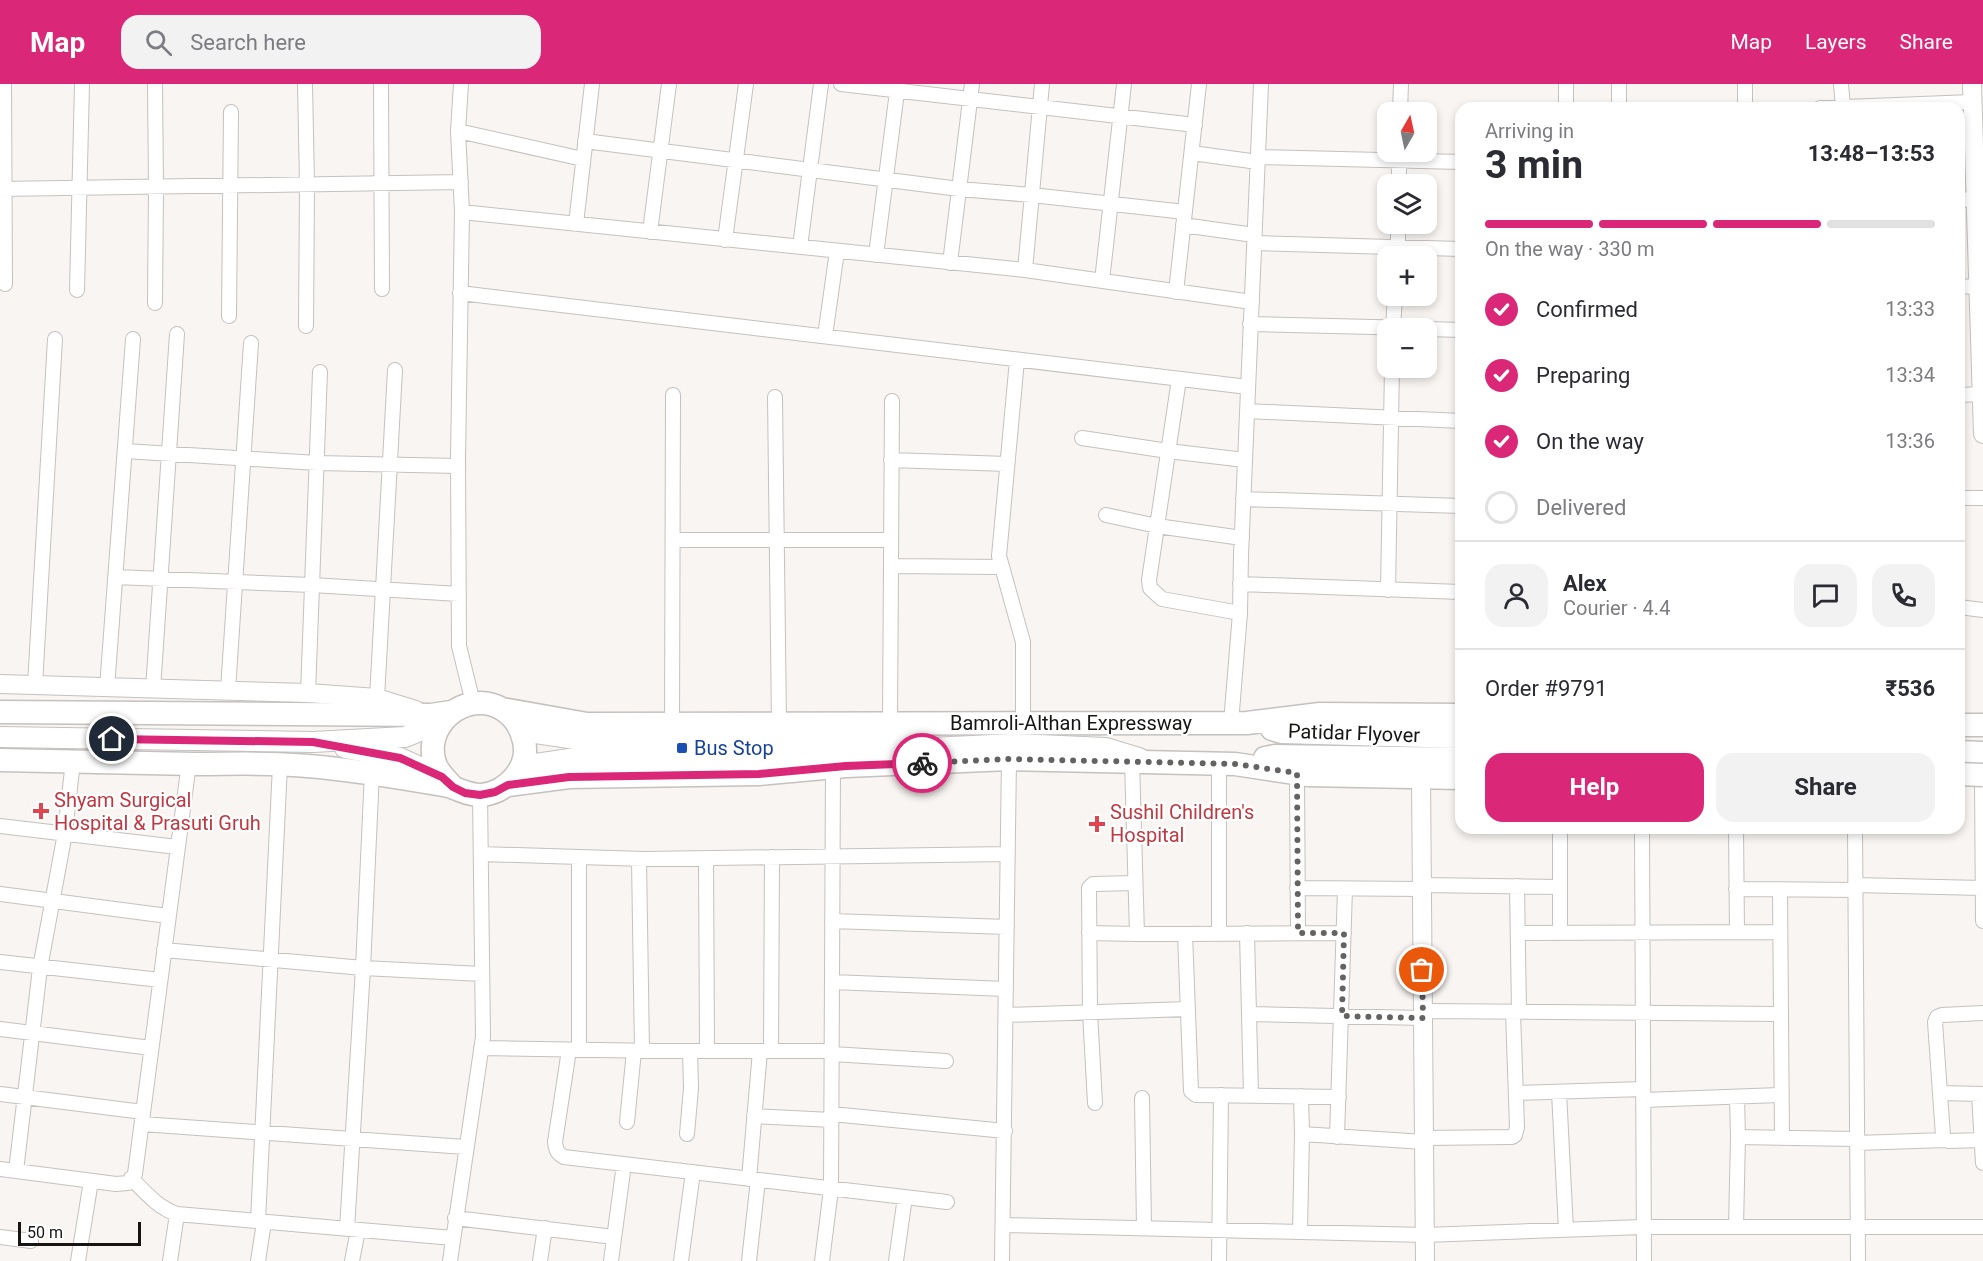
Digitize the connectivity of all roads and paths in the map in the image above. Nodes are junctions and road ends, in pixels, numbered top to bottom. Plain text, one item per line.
1 (4, 84) edge
2 (82, 84) edge
3 (155, 84) edge
4 (305, 84) edge
5 (381, 84) edge
6 (461, 84) edge
7 (669, 84) edge
8 (746, 84) edge
9 (820, 84) edge
10 (841, 84) edge
11 (972, 84) edge
12 (1042, 84) edge
13 (1124, 84) edge
14 (1199, 84) edge
15 (1261, 84) edge
16 (1401, 84) edge
17 (1566, 84) edge
18 (1619, 84) edge
19 (1745, 84) edge
20 (1841, 84) edge
21 (587, 85) edge
22 (897, 88) edge
23 (1972, 93) edge
24 (970, 99) junction
25 (1400, 102) edge
26 (1566, 102) edge
27 (1619, 102) edge
28 (1745, 102) edge
29 (1843, 102) edge
30 (1889, 102) edge
31 (1040, 108) junction
32 (231, 112) dead end
33 (1120, 116) junction
34 (1195, 125) junction
35 (458, 131) junction
36 (585, 141) junction
37 (661, 150) junction
38 (1192, 153) junction
39 (1377, 157) edge
40 (583, 159) junction
41 (736, 160) junction
42 (1258, 160) junction
43 (1437, 160) edge
44 (1455, 161) edge
45 (809, 170) junction
46 (886, 180) junction
47 (461, 182) junction
48 (382, 184) junction
49 (307, 185) junction
50 (231, 186) junction
51 (156, 187) junction
52 (81, 188) junction
53 (2, 189) edge
54 (959, 189) junction
55 (1032, 195) junction
56 (1967, 200) edge
57 (1111, 204) junction
58 (462, 213) junction
59 (1184, 219) junction
60 (576, 224) junction
61 (650, 232) junction
62 (1254, 239) junction
63 (725, 240) junction
64 (800, 247) junction
65 (1455, 249) edge
66 (1377, 250) edge
67 (1437, 250) edge
68 (837, 251) junction
69 (876, 255) junction
70 (950, 263) junction
71 (1025, 270) junction
72 (1102, 281) junction
73 (5, 284) dead end
74 (1978, 286) junction
75 (1965, 287) edge
76 (382, 289) dead end
77 (77, 290) dead end
78 (1176, 292) junction
79 (460, 293) junction
80 (1252, 302) junction
81 (154, 303) dead end
82 (229, 316) dead end
83 (1251, 324) junction
84 (306, 326) dead end
85 (1377, 328) edge
86 (1437, 329) edge
87 (1455, 330) edge
88 (177, 334) dead end
89 (825, 336) junction
90 (55, 339) dead end
91 (133, 339) dead end
92 (251, 343) dead end
93 (1017, 360) junction
94 (395, 370) dead end
95 (320, 372) dead end
96 (1392, 378) edge
97 (1179, 379) junction
98 (1248, 387) junction
99 (1982, 394) edge
100 (673, 395) dead end
101 (1965, 395) edge
102 (775, 397) dead end
103 (891, 401) dead end
104 (1247, 411) junction
105 (1391, 418) junction
106 (1455, 421) edge
107 (1983, 434) edge
108 (1082, 438) dead end
109 (1168, 451) junction
110 (125, 452) junction
111 (170, 454) junction
112 (243, 459) junction
113 (891, 460) junction
114 (1245, 460) junction
115 (317, 463) junction
116 (1007, 464) junction
117 (389, 466) junction
118 (458, 466) junction
119 (1243, 498) junction
120 (1965, 498) edge
121 (1983, 498) edge
122 (1389, 503) junction
123 (1455, 506) edge
124 (1106, 515) dead end
125 (1157, 526) junction
126 (1242, 538) junction
127 (673, 540) junction
128 (891, 540) junction
129 (777, 541) junction
130 (891, 566) junction
131 (1002, 567) junction
132 (115, 577) junction
133 (161, 580) junction
134 (235, 582) junction
135 (1240, 584) junction
136 (312, 585) junction
137 (382, 590) junction
138 (1388, 590) junction
139 (1455, 592) edge
140 (459, 594) junction
141 (1965, 608) edge
142 (1983, 610) edge
143 (1240, 613) junction
144 (0, 684) edge
145 (34, 685) junction
146 (106, 688) junction
147 (153, 689) junction
148 (228, 690) junction
149 (308, 693) junction
150 (377, 698) junction
151 (472, 703) junction
152 (502, 709) junction
153 (0, 712) edge
154 (1455, 715) edge
155 (441, 716) junction
156 (1023, 722) junction
157 (1145, 722) junction
158 (890, 723) junction
159 (1239, 723) junction
160 (672, 724) junction
161 (779, 724) junction
162 (1965, 724) edge
163 (1983, 725) edge
164 (522, 731) junction
165 (1455, 736) edge
166 (0, 737) edge
167 (313, 742) junction
168 (1965, 752) edge
169 (1983, 753) edge
170 (1009, 759) junction
171 (1455, 759) edge
172 (0, 760) edge
173 (73, 761) junction
174 (1139, 761) junction
175 (1227, 763) junction
176 (189, 764) junction
177 (280, 765) junction
178 (522, 766) junction
179 (833, 767) junction
180 (372, 772) junction
181 (1297, 773) junction
182 (1965, 774) edge
183 (1983, 776) edge
184 (1421, 778) junction
185 (1455, 778) edge
186 (1965, 780) edge
187 (447, 782) junction
188 (508, 785) junction
189 (480, 795) junction
190 (0, 826) edge
191 (65, 833) junction
192 (1560, 834) edge
193 (1642, 834) edge
194 (1736, 834) edge
195 (1855, 834) edge
196 (177, 848) junction
197 (481, 854) junction
198 (1008, 854) junction
199 (832, 855) junction
200 (579, 857) junction
201 (772, 857) junction
202 (706, 858) junction
203 (639, 859) junction
204 (1135, 884) junction
205 (1518, 886) junction
206 (1422, 887) junction
207 (1560, 887) junction
208 (1298, 888) junction
209 (1855, 888) junction
210 (1982, 888) edge
211 (1345, 889) junction
212 (1736, 889) junction
213 (1780, 891) junction
214 (0, 894) edge
215 (53, 901) junction
216 (168, 916) junction
217 (832, 921) junction
218 (1983, 921) edge
219 (1007, 927) junction
220 (1560, 932) junction
221 (1642, 932) junction
222 (1737, 932) junction
223 (1780, 932) junction
224 (1089, 933) junction
225 (1219, 933) junction
226 (1247, 933) junction
227 (1298, 933) junction
228 (1344, 933) junction
229 (1518, 933) junction
230 (1137, 934) junction
231 (1185, 934) junction
232 (164, 950) junction
233 (271, 959) junction
234 (0, 962) edge
235 (40, 968) junction
236 (363, 968) junction
237 (482, 974) junction
238 (160, 980) junction
239 (832, 982) junction
240 (1006, 989) junction
241 (1188, 1010) junction
242 (1089, 1012) junction
243 (1516, 1012) junction
244 (1983, 1013) edge
245 (1250, 1014) junction
246 (1642, 1014) junction
247 (1781, 1014) junction
248 (1006, 1015) junction
249 (1423, 1015) junction
250 (1342, 1016) junction
251 (0, 1029) edge
252 (32, 1033) junction
253 (151, 1048) junction
254 (481, 1048) junction
255 (574, 1050) junction
256 (638, 1051) junction
257 (690, 1051) junction
258 (707, 1051) junction
259 (766, 1051) junction
260 (832, 1052) junction
261 (946, 1061) dead end
262 (1559, 1092) junction
263 (1516, 1093) junction
264 (1940, 1093) junction
265 (0, 1094) edge
266 (1643, 1094) junction
267 (1981, 1094) edge
268 (1221, 1095) junction
269 (1251, 1095) junction
270 (1782, 1095) junction
271 (1301, 1096) junction
272 (25, 1097) junction
273 (1339, 1097) junction
274 (1737, 1097) junction
275 (1142, 1098) dead end
276 (1095, 1104) dead end
277 (754, 1116) junction
278 (832, 1117) junction
279 (143, 1118) junction
280 (627, 1122) dead end
281 (1005, 1131) junction
282 (262, 1134) junction
283 (687, 1134) dead end
284 (1302, 1134) junction
285 (1337, 1137) junction
286 (1738, 1137) junction
287 (1782, 1138) junction
288 (352, 1140) junction
289 (1424, 1140) junction
290 (1945, 1140) junction
291 (1982, 1140) edge
292 (1857, 1141) junction
293 (465, 1147) junction
294 (1983, 1163) edge
295 (624, 1164) junction
296 (0, 1169) edge
297 (16, 1171) junction
298 (693, 1172) junction
299 (131, 1178) junction
300 (754, 1179) junction
301 (91, 1181) junction
302 (831, 1189) junction
303 (905, 1197) junction
304 (947, 1202) dead end
305 (177, 1214) junction
306 (455, 1218) junction
307 (261, 1221) junction
308 (1003, 1225) junction
309 (1643, 1227) junction
310 (1736, 1227) junction
311 (1857, 1227) junction
312 (1983, 1227) edge
313 (545, 1228) junction
314 (1144, 1228) junction
315 (352, 1229) junction
316 (1219, 1230) junction
317 (1566, 1230) junction
318 (1300, 1232) junction
319 (1425, 1235) junction
320 (0, 1237) edge
321 (614, 1237) junction
322 (453, 1238) junction
323 (31, 1241) dead end
324 (78, 1261) edge
325 (171, 1261) edge
326 (258, 1261) edge
327 (352, 1261) edge
328 (450, 1261) edge
329 (540, 1261) edge
330 (611, 1261) edge
331 (681, 1261) edge
332 (749, 1261) edge
333 (822, 1261) edge
334 (896, 1261) edge
335 (1002, 1261) edge
336 (1219, 1261) edge
337 (1425, 1261) edge
338 (1644, 1261) edge
339 (1858, 1261) edge

1 - 53 street
2 - 52 street
3 - 51 street
4 - 49 street
5 - 48 street
6 - 35 street
7 - 37 street
8 - 41 street
9 - 45 street
10 - 22 street
11 - 24 street
12 - 31 street
13 - 33 street
14 - 34 street
15 - 42 street
16 - 25 street
17 - 26 street
18 - 27 street
19 - 28 street
20 - 29 street
21 - 36 street
22 - 24 street
22 - 46 street
23 - 30 street
23 - 56 street
24 - 31 street
24 - 54 street
31 - 33 street
31 - 55 street
32 - 50 street
33 - 34 street
33 - 57 street
34 - 38 street
35 - 40 street
35 - 47 street
36 - 37 street
36 - 40 street
37 - 41 street
37 - 61 street
38 - 42 street
38 - 59 street
39 - 42 street
40 - 60 street
41 - 45 street
41 - 63 street
42 - 62 street
43 - 44 street
45 - 46 street
45 - 64 street
46 - 54 street
46 - 69 street
47 - 48 street
47 - 58 street
48 - 49 street
48 - 76 street
49 - 50 street
49 - 84 street
50 - 51 street
50 - 82 street
51 - 52 street
51 - 81 street
52 - 53 street
52 - 77 street
53 - 73 street
54 - 55 street
54 - 70 street
55 - 57 street
55 - 71 street
56 - 74 street
57 - 59 street
57 - 72 street
58 - 60 street
58 - 79 street
59 - 62 street
59 - 78 street
60 - 61 street
61 - 63 street
62 - 66 street
62 - 80 street
63 - 64 street
64 - 68 street
65 - 67 street
68 - 69 street
68 - 89 street
69 - 70 street
70 - 71 street
71 - 72 street
72 - 78 street
74 - 75 street
74 - 99 street
78 - 80 street
79 - 89 street
79 - 118 street
80 - 83 street
83 - 85 street
83 - 98 street
86 - 87 street
88 - 111 street
89 - 93 street
90 - 145 street
91 - 110 street
92 - 112 street
93 - 97 street
93 - 116 street
94 - 117 street
95 - 115 street
96 - 105 street
97 - 98 street
97 - 109 street
98 - 104 street
99 - 101 street
99 - 107 street
100 - 127 street
102 - 129 street
103 - 113 street
104 - 105 street
104 - 114 street
105 - 106 street
105 - 122 street
108 - 109 street
109 - 114 street
109 - 125 street
110 - 111 street
110 - 132 street
111 - 112 street
111 - 133 street
112 - 115 street
112 - 134 street
113 - 116 street
113 - 128 street
114 - 119 street
115 - 117 street
115 - 136 street
116 - 131 street
117 - 118 street
117 - 137 street
118 - 140 street
119 - 122 street
119 - 126 street
120 - 121 street
122 - 123 street
122 - 138 street
124 - 125 street
125 - 126 street
125 - 143 street
126 - 135 street
127 - 129 street
127 - 160 street
128 - 129 street
128 - 130 street
129 - 161 street
130 - 131 street
130 - 158 street
131 - 156 street
132 - 133 street
132 - 146 street
133 - 134 street
133 - 147 street
134 - 136 street
134 - 148 street
135 - 138 street
135 - 143 street
136 - 137 street
136 - 149 street
137 - 140 street
137 - 150 street
138 - 139 street
140 - 151 street
141 - 142 street
143 - 159 street
144 - 145 street
145 - 146 street
146 - 147 street
147 - 148 street
148 - 149 street
149 - 150 street
150 - 155 street
151 - 152 main road
151 - 155 main road
152 - 160 main road, Bamroli-Althan Expressway
152 - 164 main road
153 - 155 main road
154 - 159 main road, Bamroli-Althan Expressway
155 - 167 main road
155 - 187 main road
156 - 157 main road, Bamroli-Althan Expressway
156 - 158 main road, Bamroli-Althan Expressway
157 - 159 main road, Bamroli-Althan Expressway
157 - 164 main road
158 - 161 main road, Bamroli-Althan Expressway
159 - 165 main road, Patidar Flyover
160 - 161 main road, Bamroli-Althan Expressway
162 - 163 main road
164 - 178 main road
166 - 167 main road
167 - 187 main road
168 - 169 main road
170 - 174 main road
170 - 179 main road
170 - 198 street
171 - 175 main road, Patidar Flyover
172 - 173 main road
173 - 176 main road
173 - 191 street
174 - 175 main road
174 - 178 main road
174 - 204 street
175 - 181 main road
175 - 225 street
176 - 177 main road
176 - 196 street
177 - 180 main road
177 - 233 street
178 - 188 main road
179 - 188 main road
179 - 199 street
180 - 187 main road
180 - 236 street
181 - 184 main road
181 - 208 street
182 - 183 main road, bridge
183 - 186 main road
183 - 210 street
184 - 185 main road
184 - 206 street
187 - 189 main road
188 - 189 main road
189 - 197 street
190 - 191 street
191 - 196 street
191 - 215 street
192 - 207 street
193 - 221 street
194 - 212 street
195 - 209 street
196 - 216 street
197 - 200 street
197 - 237 street
198 - 199 street
198 - 219 street
199 - 201 street
199 - 217 street
200 - 203 street
200 - 255 street
201 - 202 street
201 - 259 street
202 - 203 street
202 - 258 street
203 - 256 street
204 - 224 street
204 - 230 street
205 - 206 street
205 - 207 street
205 - 229 street
206 - 211 street
206 - 249 street
207 - 220 street
208 - 211 street
208 - 227 street
209 - 210 street
209 - 213 street
209 - 292 street
210 - 218 street
211 - 228 street
212 - 213 street
212 - 222 street
213 - 223 street
214 - 215 street
215 - 216 street
215 - 235 street
216 - 232 street
217 - 219 street
217 - 239 street
219 - 240 street
220 - 221 street
220 - 229 street
221 - 222 street
221 - 246 street
222 - 223 street
223 - 247 street
224 - 230 street
224 - 242 street
225 - 226 street
225 - 231 street
226 - 227 street
226 - 245 street
227 - 228 street
228 - 250 street
229 - 243 street
230 - 231 street
231 - 241 street
232 - 233 street
232 - 238 street
233 - 236 street
233 - 282 street
234 - 235 street
235 - 238 street
235 - 252 street
236 - 237 street
236 - 288 street
237 - 254 street
238 - 253 street
239 - 240 street
239 - 260 street
240 - 248 street
241 - 242 street
241 - 268 street
242 - 248 street
242 - 276 street
243 - 246 street
243 - 249 street
243 - 263 street
244 - 264 street
245 - 250 street
245 - 269 street
246 - 247 street
246 - 266 street
247 - 270 street
248 - 281 street
249 - 250 street
249 - 289 street
250 - 273 street
251 - 252 street
252 - 253 street
252 - 272 street
253 - 279 street
254 - 255 street
254 - 293 street
255 - 256 street
255 - 295 street
256 - 257 street
256 - 280 street
257 - 258 street
257 - 283 street
258 - 259 street
259 - 260 street
259 - 277 street
260 - 261 street
260 - 278 street
262 - 263 street
262 - 266 street
262 - 317 street
263 - 289 street
264 - 267 street
264 - 290 street
265 - 272 street
266 - 274 street
266 - 309 street
267 - 291 street
268 - 269 street
268 - 316 street
269 - 271 street
270 - 274 street
270 - 287 street
271 - 273 street
271 - 284 street
272 - 279 street
272 - 297 street
273 - 285 street
274 - 286 street
275 - 314 street
277 - 278 street
277 - 300 street
278 - 281 street
278 - 302 street
279 - 282 street
279 - 299 street
281 - 308 street
282 - 288 street
282 - 307 street
284 - 285 street
284 - 318 street
285 - 289 street
286 - 287 street
286 - 310 street
287 - 292 street
288 - 293 street
288 - 315 street
289 - 319 street
290 - 291 street
290 - 292 street
291 - 294 street
292 - 311 street
293 - 306 street
295 - 298 street
295 - 321 street
296 - 297 street
297 - 301 street
298 - 300 street
298 - 331 street
299 - 301 street
299 - 305 street
300 - 302 street
300 - 332 street
301 - 324 street
302 - 303 street
302 - 333 street
303 - 304 street
303 - 334 street
305 - 307 street
305 - 325 street
306 - 313 street
306 - 322 street
307 - 315 street
307 - 326 street
308 - 314 street
308 - 335 street
309 - 310 street
309 - 317 street
309 - 338 street
310 - 311 street
311 - 312 street
311 - 339 street
313 - 321 street
313 - 329 street
314 - 316 street
315 - 322 street
315 - 327 street
316 - 318 street
316 - 336 street
317 - 319 street
318 - 319 street
319 - 337 street
320 - 323 street
321 - 330 street
322 - 328 street

